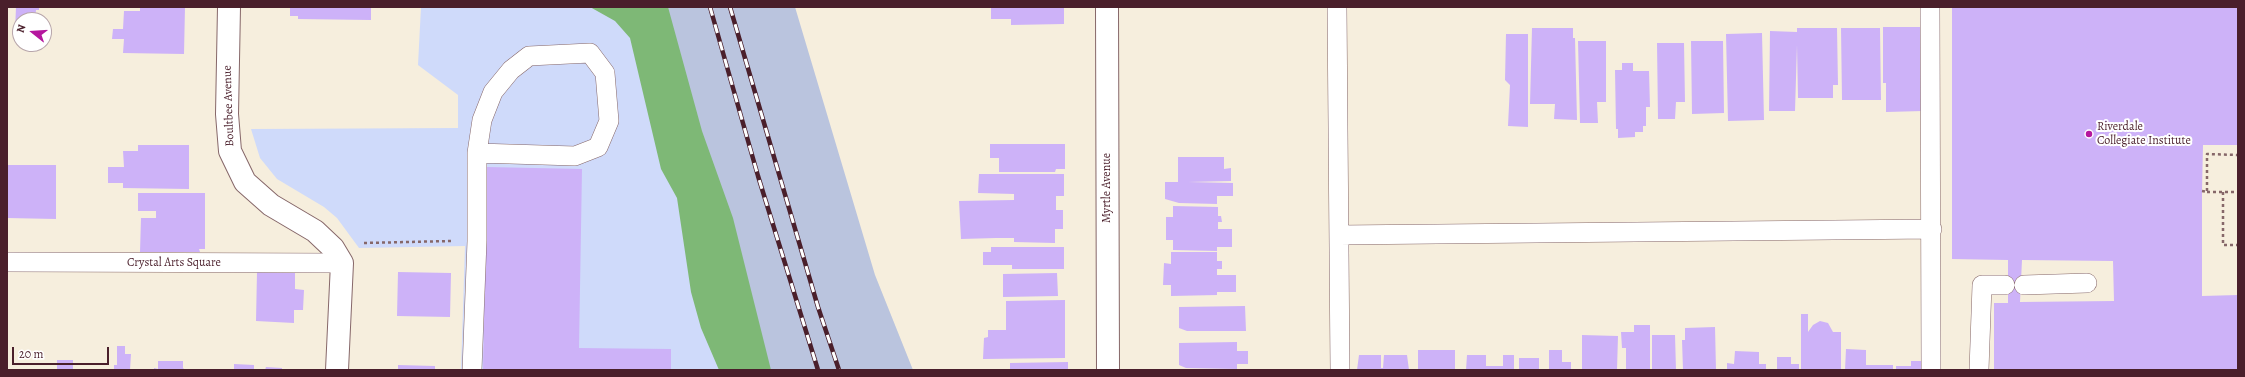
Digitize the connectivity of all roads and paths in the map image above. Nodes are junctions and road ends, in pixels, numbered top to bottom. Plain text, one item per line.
1 (229, 7) edge
2 (1107, 7) edge
3 (1337, 7) edge
4 (1930, 7) edge
5 (477, 153) junction
6 (2238, 155) edge
7 (2202, 192) dead end
8 (2207, 192) junction
9 (2224, 192) junction
10 (2238, 192) edge
11 (1932, 229) junction
12 (1339, 235) junction
13 (477, 241) junction
14 (2238, 245) edge
15 (337, 256) junction
16 (7, 262) edge
17 (2087, 283) dead end
18 (2005, 285) dead end
19 (2024, 285) dead end
20 (337, 370) edge
21 (472, 370) edge
22 (1108, 370) edge
23 (1340, 370) edge
24 (1931, 370) edge
25 (1980, 370) edge

1 - 15 street, Boultbee Avenue
2 - 22 street, Myrtle Avenue
3 - 12 lane
4 - 11 lane
5 - 5 lane
5 - 13 lane
6 - 8 path
7 - 8 path
8 - 9 path
9 - 10 path
9 - 14 path
11 - 12 lane
11 - 24 lane
12 - 23 lane
13 - 15 path
13 - 21 lane
15 - 16 lane, Crystal Arts Square
15 - 20 street
17 - 19 lane
18 - 25 lane

